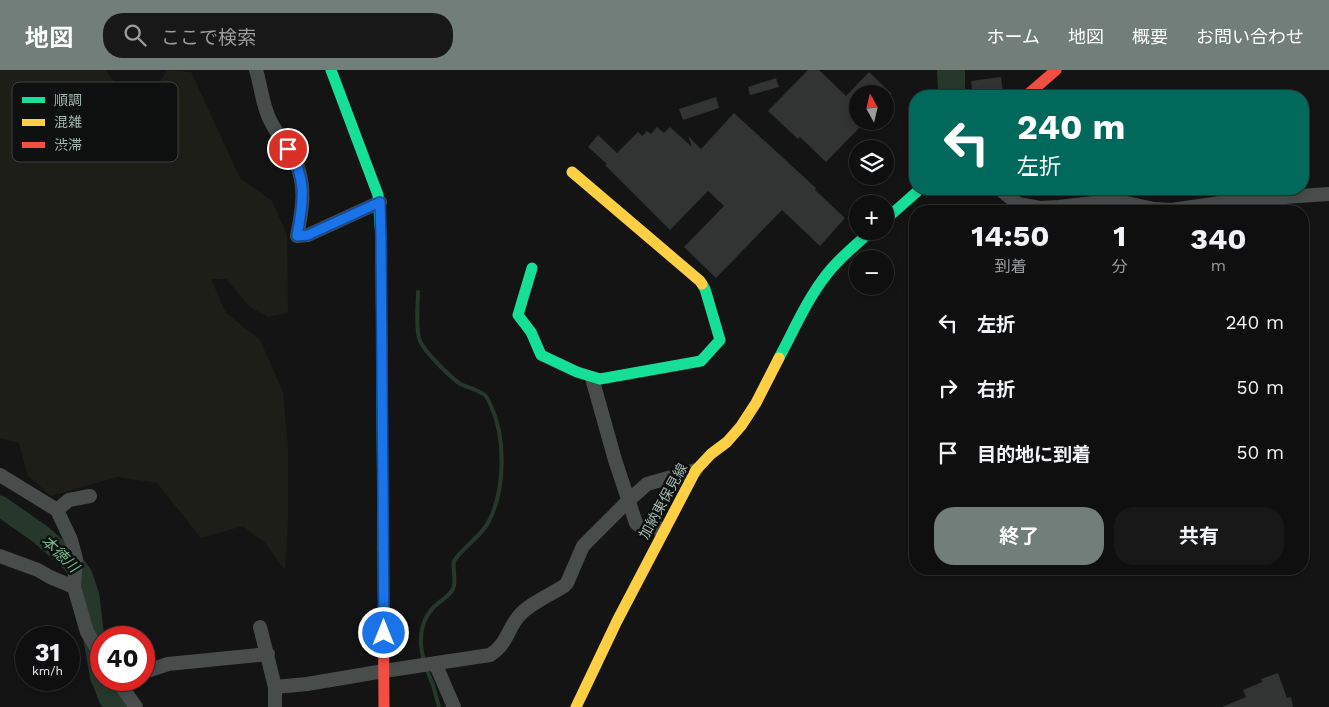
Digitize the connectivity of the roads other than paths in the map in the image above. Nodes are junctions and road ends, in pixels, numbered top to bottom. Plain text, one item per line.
1 (256, 70) edge
2 (331, 70) edge
3 (1056, 70) edge
4 (1033, 90) edge
5 (572, 172) dead end
6 (1329, 194) edge
7 (913, 195) edge
8 (1007, 195) edge
9 (380, 202) junction
10 (1024, 205) edge
11 (1076, 205) edge
12 (1136, 205) edge
13 (1206, 205) edge
14 (894, 212) edge
15 (862, 240) edge
16 (532, 268) dead end
17 (592, 378) junction
18 (696, 470) junction
19 (0, 475) edge
20 (90, 496) dead end
21 (628, 501) junction
22 (57, 510) junction
23 (664, 529) junction
24 (0, 556) edge
25 (74, 582) junction
26 (260, 627) dead end
27 (90, 637) edge
28 (268, 654) junction
29 (435, 663) junction
30 (155, 668) edge
31 (384, 671) junction
32 (275, 687) junction
33 (128, 691) edge
34 (136, 707) edge
35 (275, 707) edge
36 (384, 707) edge
37 (454, 707) edge
38 (576, 707) edge

1 - 9 street
2 - 9 street
3 - 4 street
5 - 17 street
6 - 13 street
7 - 14 street
8 - 10 street
9 - 31 street
11 - 12 street
15 - 18 street, 加納東保見線
16 - 17 street
17 - 21 street
18 - 21 street
18 - 23 street, 加納東保見線
19 - 22 street
20 - 22 street
21 - 23 street
21 - 29 street
22 - 25 street
23 - 38 street, 加納東保見線
24 - 25 street
25 - 27 street
26 - 28 street
28 - 30 street
28 - 32 street
29 - 31 street
29 - 37 street
31 - 32 street
31 - 36 street
32 - 35 street
33 - 34 street

